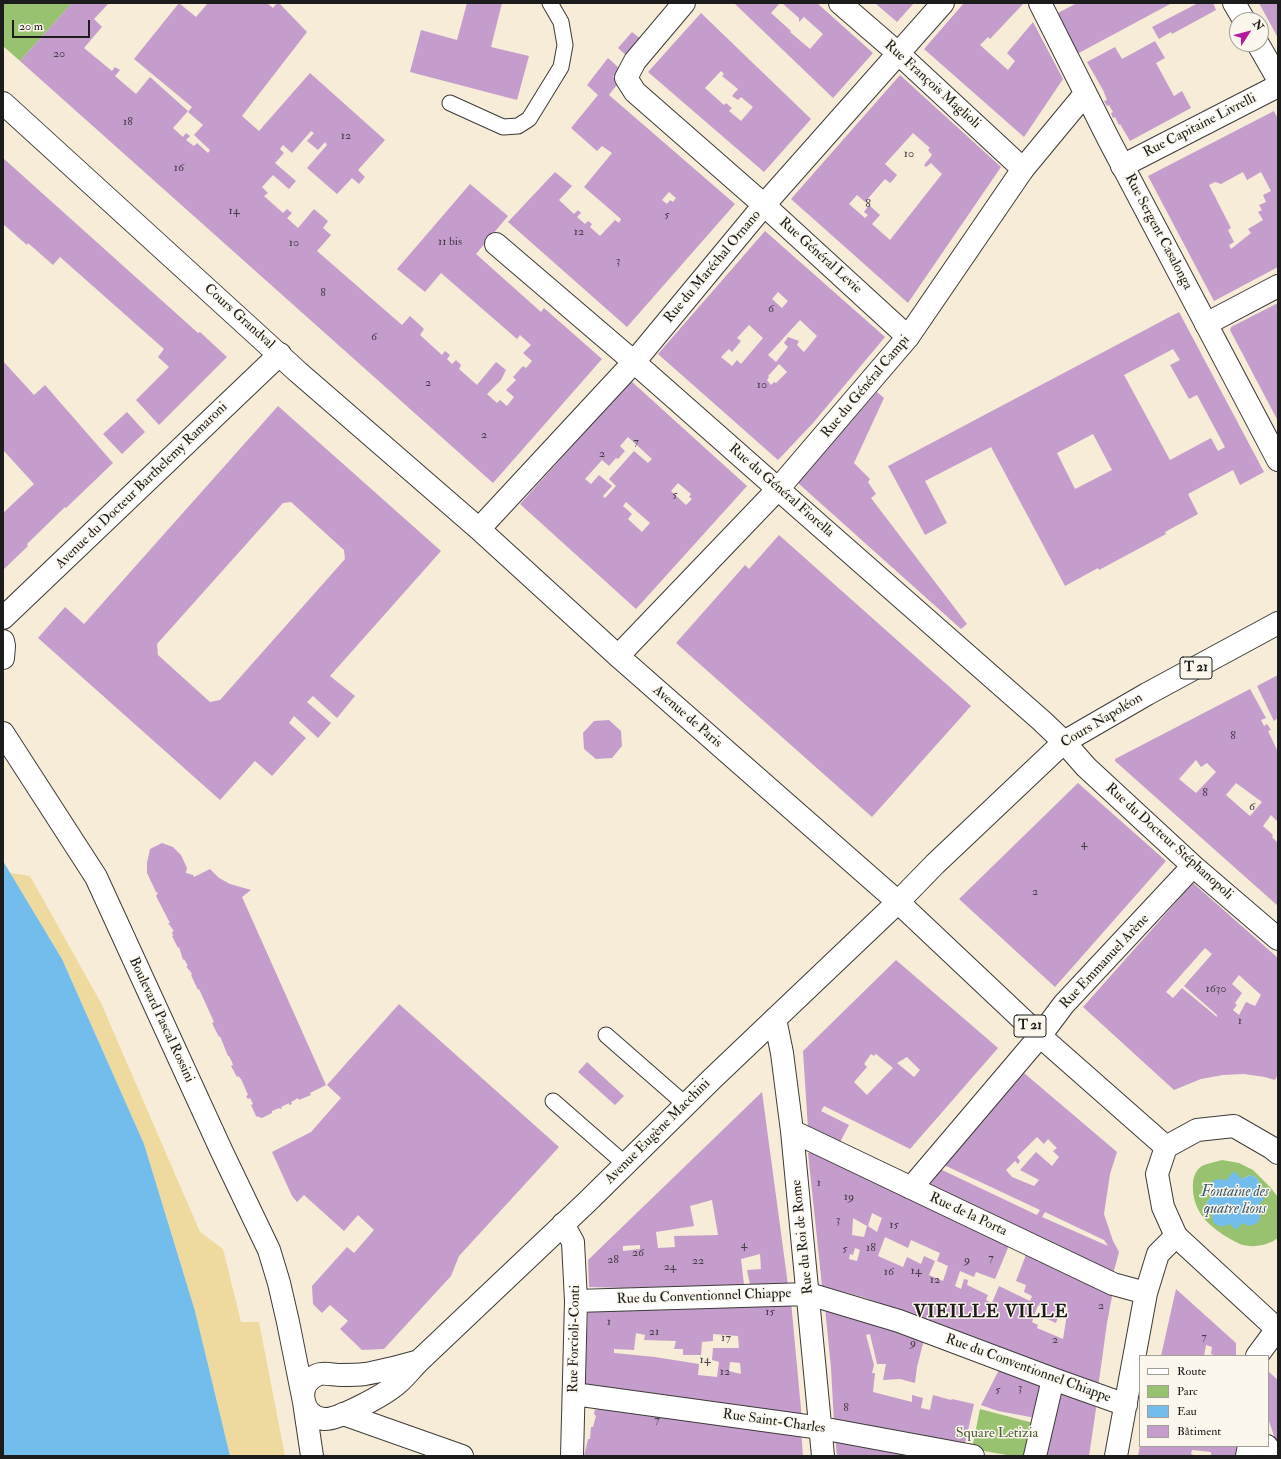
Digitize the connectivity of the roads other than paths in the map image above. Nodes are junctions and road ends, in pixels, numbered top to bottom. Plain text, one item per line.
1 (550, 3) edge
2 (684, 3) edge
3 (840, 3) edge
4 (943, 3) edge
5 (1040, 3) edge
6 (1234, 3) edge
7 (1239, 12) edge
8 (1263, 52) edge
9 (899, 54) junction
10 (1278, 79) edge
11 (1278, 86) edge
12 (1085, 94) junction
13 (3, 102) edge
14 (450, 103) dead end
15 (1122, 166) junction
16 (1024, 169) junction
17 (764, 205) junction
18 (496, 244) dead end
19 (1278, 286) edge
20 (1206, 324) junction
21 (908, 337) junction
22 (280, 354) junction
23 (634, 362) junction
24 (1278, 460) edge
25 (778, 489) junction
26 (479, 529) junction
27 (3, 618) edge
28 (1278, 624) edge
29 (3, 641) edge
30 (618, 656) junction
31 (3, 658) edge
32 (3, 733) edge
33 (1064, 742) junction
34 (1193, 866) junction
35 (898, 902) junction
36 (1278, 939) edge
37 (775, 1019) junction
38 (606, 1035) dead end
39 (1040, 1036) junction
40 (554, 1100) dead end
41 (686, 1105) junction
42 (792, 1131) junction
43 (1276, 1146) edge
44 (1166, 1147) junction
45 (625, 1164) junction
46 (911, 1188) junction
47 (563, 1224) junction
48 (1176, 1236) junction
49 (1146, 1293) junction
50 (809, 1294) junction
51 (576, 1301) junction
52 (288, 1322) junction
53 (1277, 1329) edge
54 (1258, 1355) edge
55 (419, 1361) junction
56 (320, 1373) junction
57 (1053, 1379) junction
58 (574, 1394) junction
59 (304, 1402) junction
60 (1126, 1405) junction
61 (343, 1414) junction
62 (821, 1428) junction
63 (312, 1456) edge
64 (462, 1456) edge
65 (572, 1456) edge
66 (823, 1456) edge
67 (968, 1456) edge
68 (1035, 1456) edge
69 (1116, 1456) edge

1 - 14 lane
2 - 17 street, Rue Général Levie
3 - 9 street, Rue François Maglioli
4 - 9 street, Rue du Maréchal Ornano
5 - 12 street, Rue Sergent Casalonga
6 - 7 street
8 - 10 street
9 - 16 street, Rue François Maglioli
9 - 17 street, Rue du Maréchal Ornano
11 - 15 street, Rue Capitaine Livrelli
12 - 15 street, Rue Sergent Casalonga
12 - 16 street, Rue du Général Campi
13 - 22 street, Cours Grandval
15 - 20 street, Rue Sergent Casalonga
16 - 21 street, Rue du Général Campi
17 - 21 street, Rue Général Levie
17 - 23 street, Rue du Maréchal Ornano
18 - 23 street, Rue du Général Fiorella
19 - 20 street
20 - 24 street, Rue Sergent Casalonga
21 - 25 street, Rue du Général Campi
22 - 26 street, Cours Grandval
22 - 27 street, Avenue du Docteur Barthelemy Ramaroni
23 - 25 street, Rue du Général Fiorella
23 - 26 street, Rue du Maréchal Ornano
25 - 30 street, Rue du Général Campi
25 - 33 street, Rue du Général Fiorella
26 - 30 street, Avenue de Paris
28 - 33 street, Cours Napoléon / T 21
29 - 31 street
30 - 35 street, Avenue de Paris
32 - 52 street, Boulevard Pascal Rossini
33 - 34 street, Rue du Docteur Stéphanopoli
33 - 35 street, Cours Napoléon / T 21
34 - 36 street, Rue du Docteur Stéphanopoli
34 - 39 street, Rue Emmanuel Arène
35 - 37 street, Avenue Eugène Macchini
35 - 39 street, T 21
37 - 41 street, Avenue Eugène Macchini
37 - 42 street, Rue du Roi de Rome
38 - 41 lane
39 - 44 street, T 21
39 - 46 street, Rue Emmanuel Arène
40 - 45 lane
41 - 45 street, Avenue Eugène Macchini
42 - 46 street, Rue de la Porta
42 - 50 street, Rue du Roi de Rome
43 - 44 street
44 - 48 street
45 - 47 street, Avenue Eugène Macchini
46 - 49 street, Rue de la Porta
47 - 51 street, Rue Forcioli-Conti
47 - 55 street, Avenue Eugène Macchini
48 - 49 street
48 - 53 street
49 - 60 street
50 - 51 street, Rue du Conventionnel Chiappe
50 - 57 street, Rue du Conventionnel Chiappe
50 - 62 street, Rue du Roi de Rome
51 - 58 street, Rue Forcioli-Conti
52 - 56 street, Boulevard Pascal Rossini
52 - 59 street, Boulevard Pascal Rossini
53 - 54 street
55 - 56 street
55 - 61 street, Avenue Eugène Macchini
56 - 59 street
57 - 60 street, Rue du Conventionnel Chiappe
57 - 68 street
58 - 62 street, Rue Saint-Charles
58 - 65 street, Rue Forcioli-Conti
59 - 61 street, Avenue Eugène Macchini
59 - 63 street
60 - 69 street
61 - 64 street
62 - 66 street, Rue du Roi de Rome
62 - 67 street, Rue Saint-Charles

